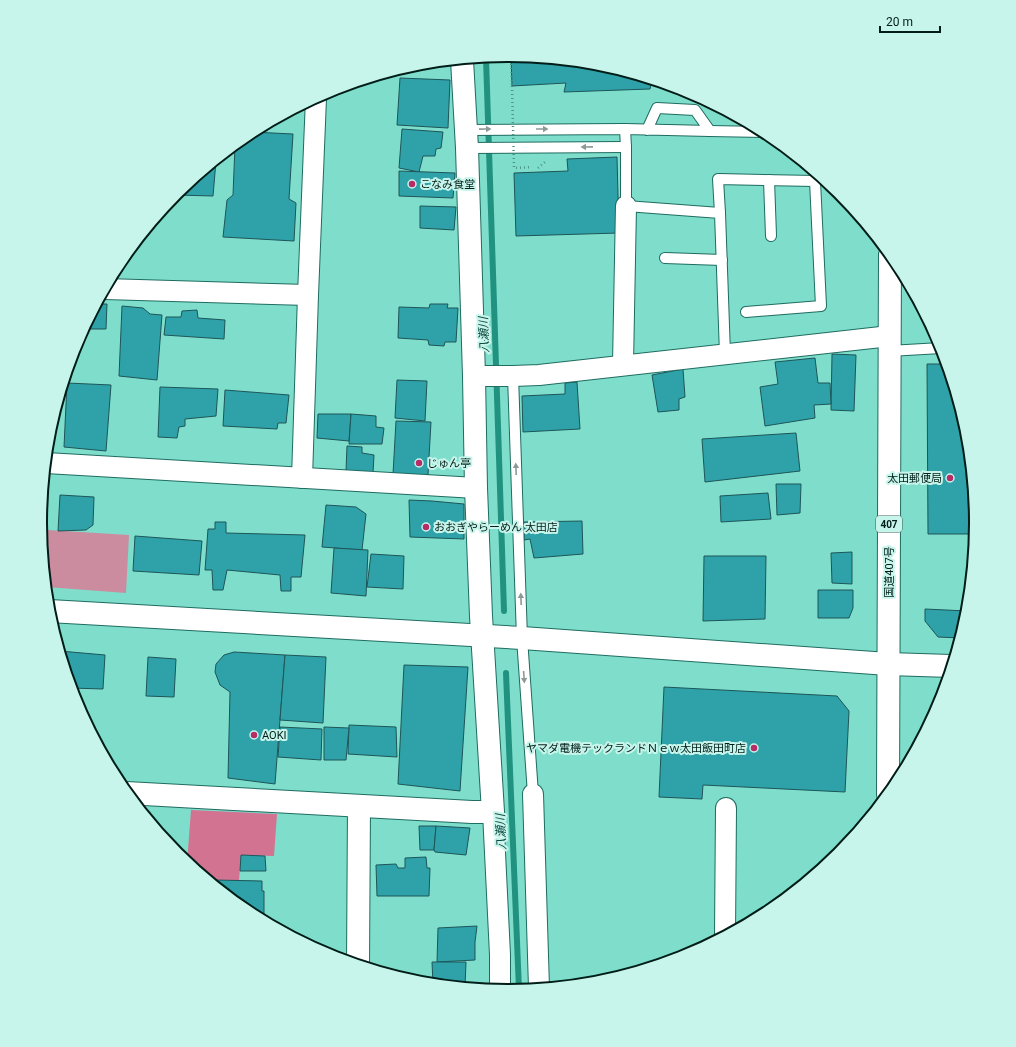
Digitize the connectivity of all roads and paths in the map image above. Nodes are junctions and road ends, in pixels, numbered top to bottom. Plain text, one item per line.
1 (511, 62) edge
2 (462, 65) edge
3 (316, 105) edge
4 (625, 129) junction
5 (647, 130) junction
6 (710, 131) junction
7 (751, 132) edge
8 (466, 139) junction
9 (626, 147) junction
10 (532, 167) dead end
11 (769, 180) junction
12 (626, 206) junction
13 (720, 213) junction
14 (771, 236) dead end
15 (665, 258) dead end
16 (722, 260) junction
17 (890, 266) edge
18 (111, 289) edge
19 (308, 295) junction
20 (746, 312) dead end
21 (890, 344) junction
22 (934, 347) edge
23 (725, 354) junction
24 (623, 365) junction
25 (479, 376) junction
26 (512, 376) junction
27 (51, 464) edge
28 (302, 478) junction
29 (476, 488) junction
30 (56, 611) edge
31 (482, 636) junction
32 (522, 638) junction
33 (888, 664) junction
34 (947, 666) edge
35 (888, 784) edge
36 (135, 793) edge
37 (533, 794) joint
38 (359, 806) junction
39 (726, 808) dead end
40 (493, 812) junction
41 (725, 930) edge
42 (354, 958) edge
43 (500, 984) edge
44 (539, 984) edge

1 - 10 path, bridge
2 - 8 main road
3 - 19 street
4 - 5 lane
8 -> 4 lane
4 - 9 lane
5 - 6 lane
5 - 6 lane
6 - 7 lane
9 -> 8 lane
8 - 25 main road
9 - 12 lane
11 - 13 lane
11 - 14 lane
11 - 20 lane
12 - 13 lane
12 - 24 street
13 - 16 lane
15 - 16 lane
16 - 23 lane
17 - 21 main road, 国道407号 / 407
18 - 19 street
19 - 28 street
21 - 22 lane
21 - 23 street
21 - 33 main road, 国道407号 / 407
23 - 24 street
24 - 26 street
25 - 26 street
25 - 29 main road
32 -> 26 lane
27 - 28 street
28 - 29 street
29 - 31 main road
30 - 31 main road
31 - 32 main road
31 - 40 main road
32 - 33 main road
32 -> 37 lane
33 - 34 main road
33 - 35 main road, 国道407号 / 407
36 - 38 main road
37 - 44 street
38 - 40 main road
38 - 42 main road
39 - 41 street
40 - 43 street

